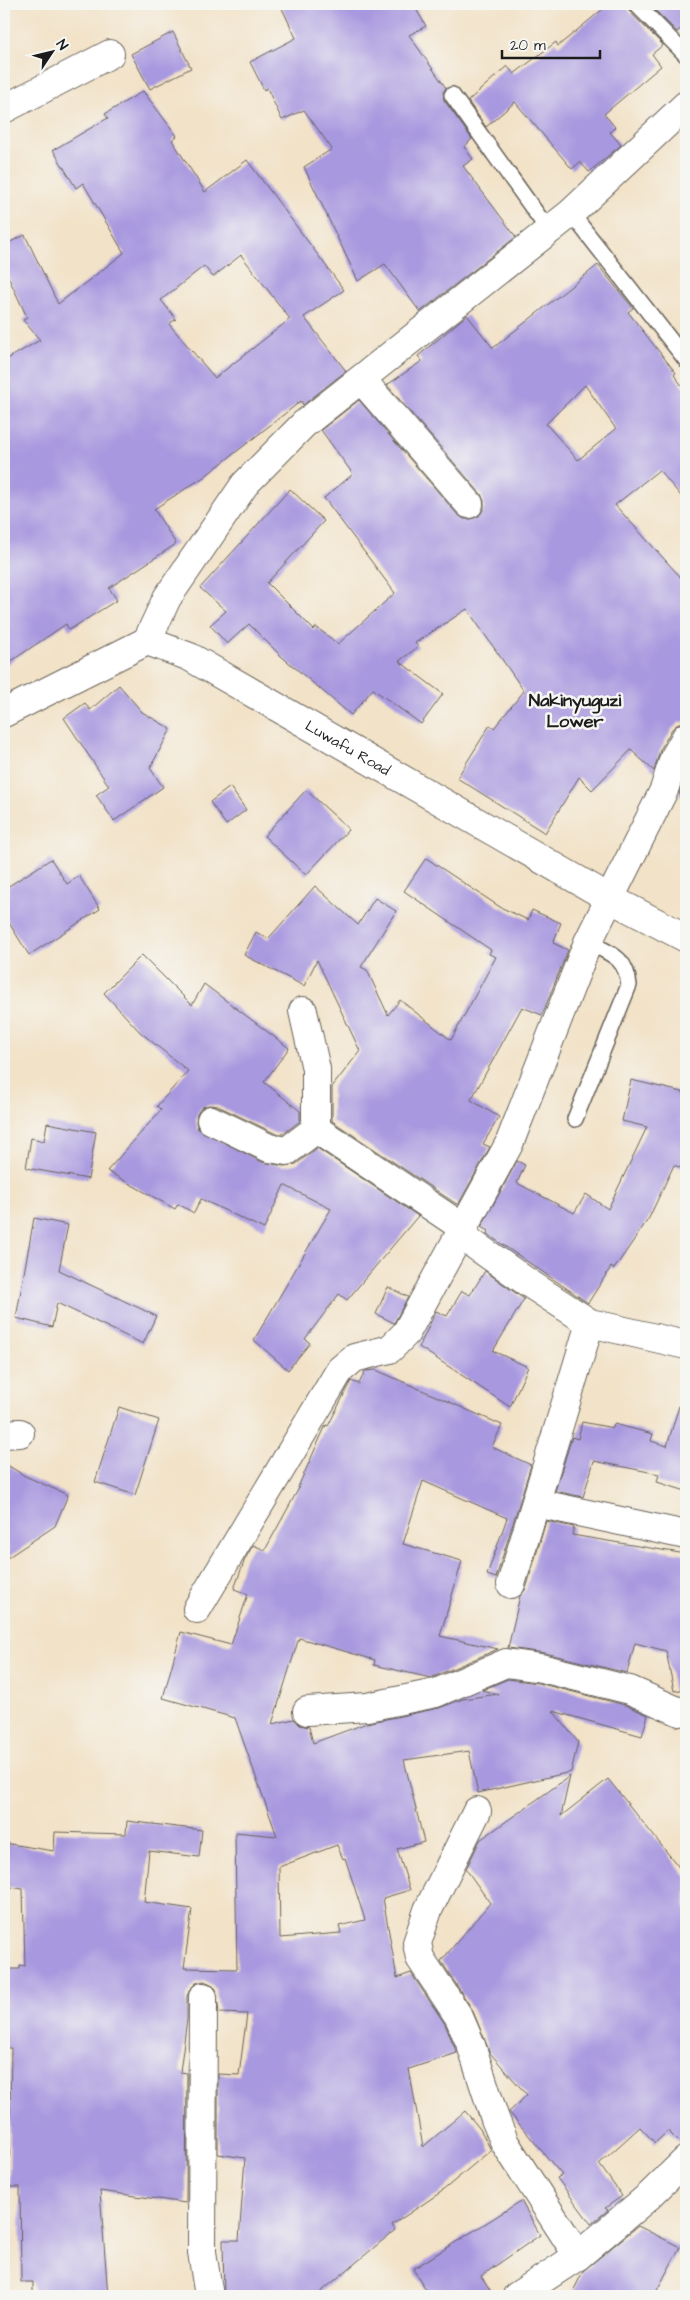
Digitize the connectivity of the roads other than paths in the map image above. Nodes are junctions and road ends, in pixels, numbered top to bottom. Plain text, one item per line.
1 (636, 4) edge
2 (110, 54) dead end
3 (686, 55) edge
4 (452, 95) dead end
5 (686, 104) edge
6 (4, 109) edge
7 (571, 213) junction
8 (549, 230) junction
9 (686, 360) edge
10 (361, 379) junction
11 (469, 504) dead end
12 (148, 641) junction
13 (4, 713) edge
14 (686, 737) edge
15 (609, 898) junction
16 (686, 938) edge
17 (588, 942) junction
18 (303, 1011) dead end
19 (575, 1119) dead end
20 (210, 1120) dead end
21 (316, 1129) junction
22 (461, 1231) junction
23 (590, 1323) junction
24 (686, 1345) edge
25 (536, 1503) junction
26 (686, 1535) edge
27 (511, 1584) dead end
28 (198, 1609) dead end
29 (307, 1711) dead end
30 (686, 1711) edge
31 (477, 1811) dead end
32 (203, 1997) dead end
33 (686, 2160) edge
34 (578, 2256) junction
35 (209, 2296) edge
36 (517, 2296) edge

1 - 3 lane
2 - 6 street
4 - 8 lane
5 - 7 street
7 - 8 street
7 - 9 lane
8 - 10 street
10 - 11 street
10 - 12 street
12 - 13 street
12 - 15 street, Luwafu Road
14 - 15 street
15 - 16 street, Luwafu Road
15 - 17 street
17 - 19 lane
17 - 22 street
18 - 21 street
20 - 21 street
21 - 22 street
22 - 23 street
22 - 28 street
23 - 24 street
23 - 25 street
25 - 26 street
25 - 27 street
29 - 30 street
31 - 34 street
32 - 35 street
33 - 34 street
34 - 36 street

